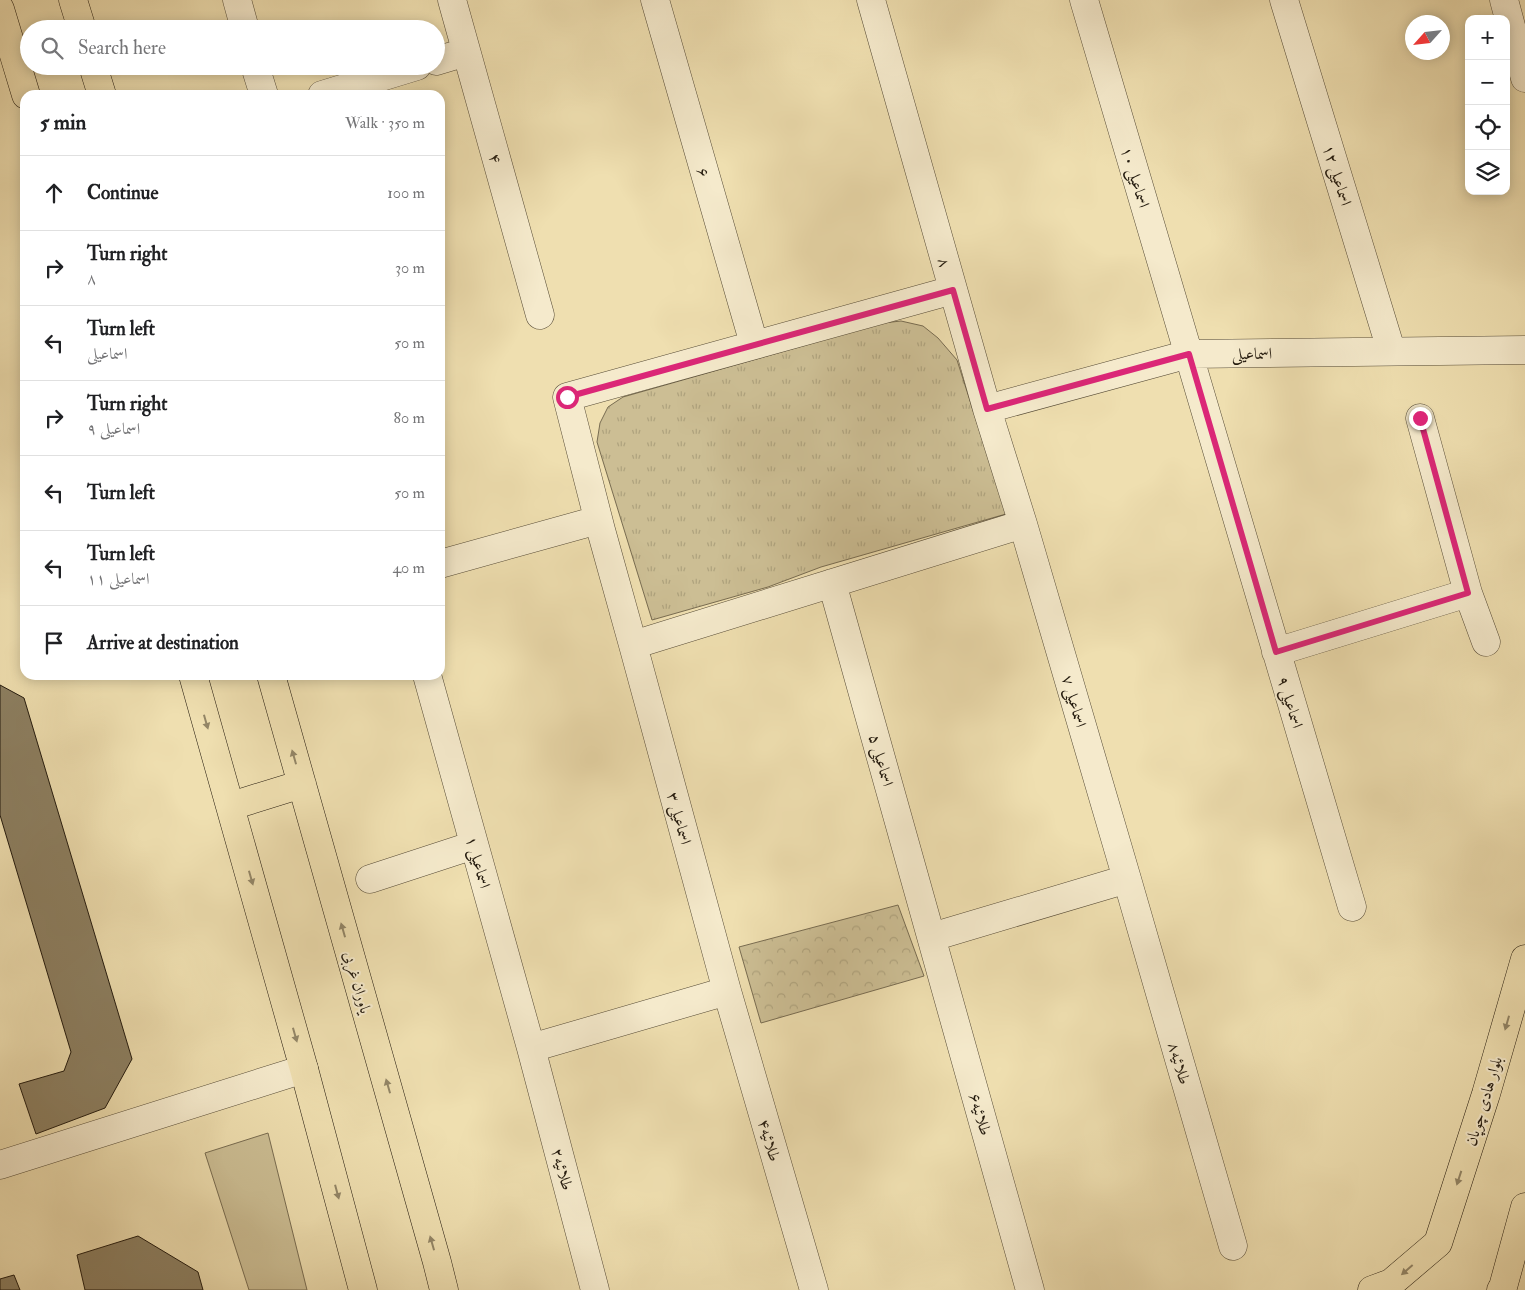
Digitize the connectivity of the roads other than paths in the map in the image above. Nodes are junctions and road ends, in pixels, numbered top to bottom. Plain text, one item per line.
1 (73, 0) edge
2 (237, 0) edge
3 (452, 0) edge
4 (871, 0) edge
5 (1084, 0) edge
6 (1504, 0) edge
7 (657, 1) edge
8 (1289, 1) edge
9 (0, 9) edge
10 (79, 20) edge
11 (243, 20) edge
12 (466, 52) junction
13 (445, 58) edge
14 (96, 75) edge
15 (258, 75) edge
16 (388, 75) edge
17 (1525, 78) edge
18 (24, 90) edge
19 (100, 90) edge
20 (263, 90) edge
21 (338, 90) edge
22 (953, 290) junction
23 (540, 315) dead end
24 (754, 344) junction
25 (1391, 350) junction
26 (1525, 350) edge
27 (1189, 354) junction
28 (987, 409) junction
29 (1420, 418) dead end
30 (598, 520) junction
31 (1022, 524) junction
32 (445, 563) edge
33 (832, 583) junction
34 (1468, 593) junction
35 (1486, 642) dead end
36 (633, 645) junction
37 (1276, 652) junction
38 (194, 680) edge
39 (272, 680) edge
40 (428, 680) edge
41 (302, 784) junction
42 (231, 806) junction
43 (474, 846) junction
44 (370, 879) dead end
45 (1127, 879) junction
46 (1352, 907) dead end
47 (932, 938) junction
48 (1525, 959) edge
49 (727, 991) junction
50 (531, 1048) junction
51 (304, 1069) junction
52 (0, 1165) edge
53 (1525, 1207) edge
54 (1233, 1246) dead end
55 (1502, 1289) edge
56 (363, 1290) edge
57 (444, 1290) edge
58 (595, 1290) edge
59 (814, 1290) edge
60 (1030, 1290) edge
61 (1372, 1290) edge

1 - 10 main road
2 - 11 street
3 - 12 street, ۴
4 - 22 street, ۸
5 - 27 street, اسماعیلی ۱۰
6 - 17 street
7 - 24 street, ۶
8 - 25 street, اسماعیلی ۱۲
9 - 18 main road
12 - 13 street
12 - 23 street, ۴
14 - 19 main road
15 - 20 street
16 - 21 street
22 - 24 street
22 - 28 street, ۸
24 - 30 street, اسماعیلی ۳
25 - 26 street, اسماعیلی
25 - 27 street, اسماعیلی
27 - 28 street, اسماعیلی
27 - 37 street, اسماعیلی ۹
28 - 31 street, ۸
29 - 34 street
30 - 32 street
30 - 36 street, اسماعیلی ۳
31 - 33 street
31 - 45 street, اسماعیلی ۷
33 - 36 street
33 - 47 street, اسماعیلی ۵
34 - 35 street
34 - 37 street
36 - 49 street, اسماعیلی ۳
37 - 46 street, اسماعیلی ۹
38 -> 42 main road
41 -> 39 main road, یاوران غربی
40 - 43 street, اسماعیلی ۱
41 - 42 main road
57 -> 41 main road, یاوران غربی
42 -> 51 main road
43 - 44 street
43 - 50 street, اسماعیلی ۱
45 - 47 street
45 - 54 street, طلائیه۸
47 - 60 street, طلائیه۶
48 -> 61 main road, بلوار هادی چوپان
49 - 50 street
49 - 59 street, طلائیه۴
50 - 58 street, طلائیه۲
51 - 52 street
51 -> 56 main road
53 - 55 main road

